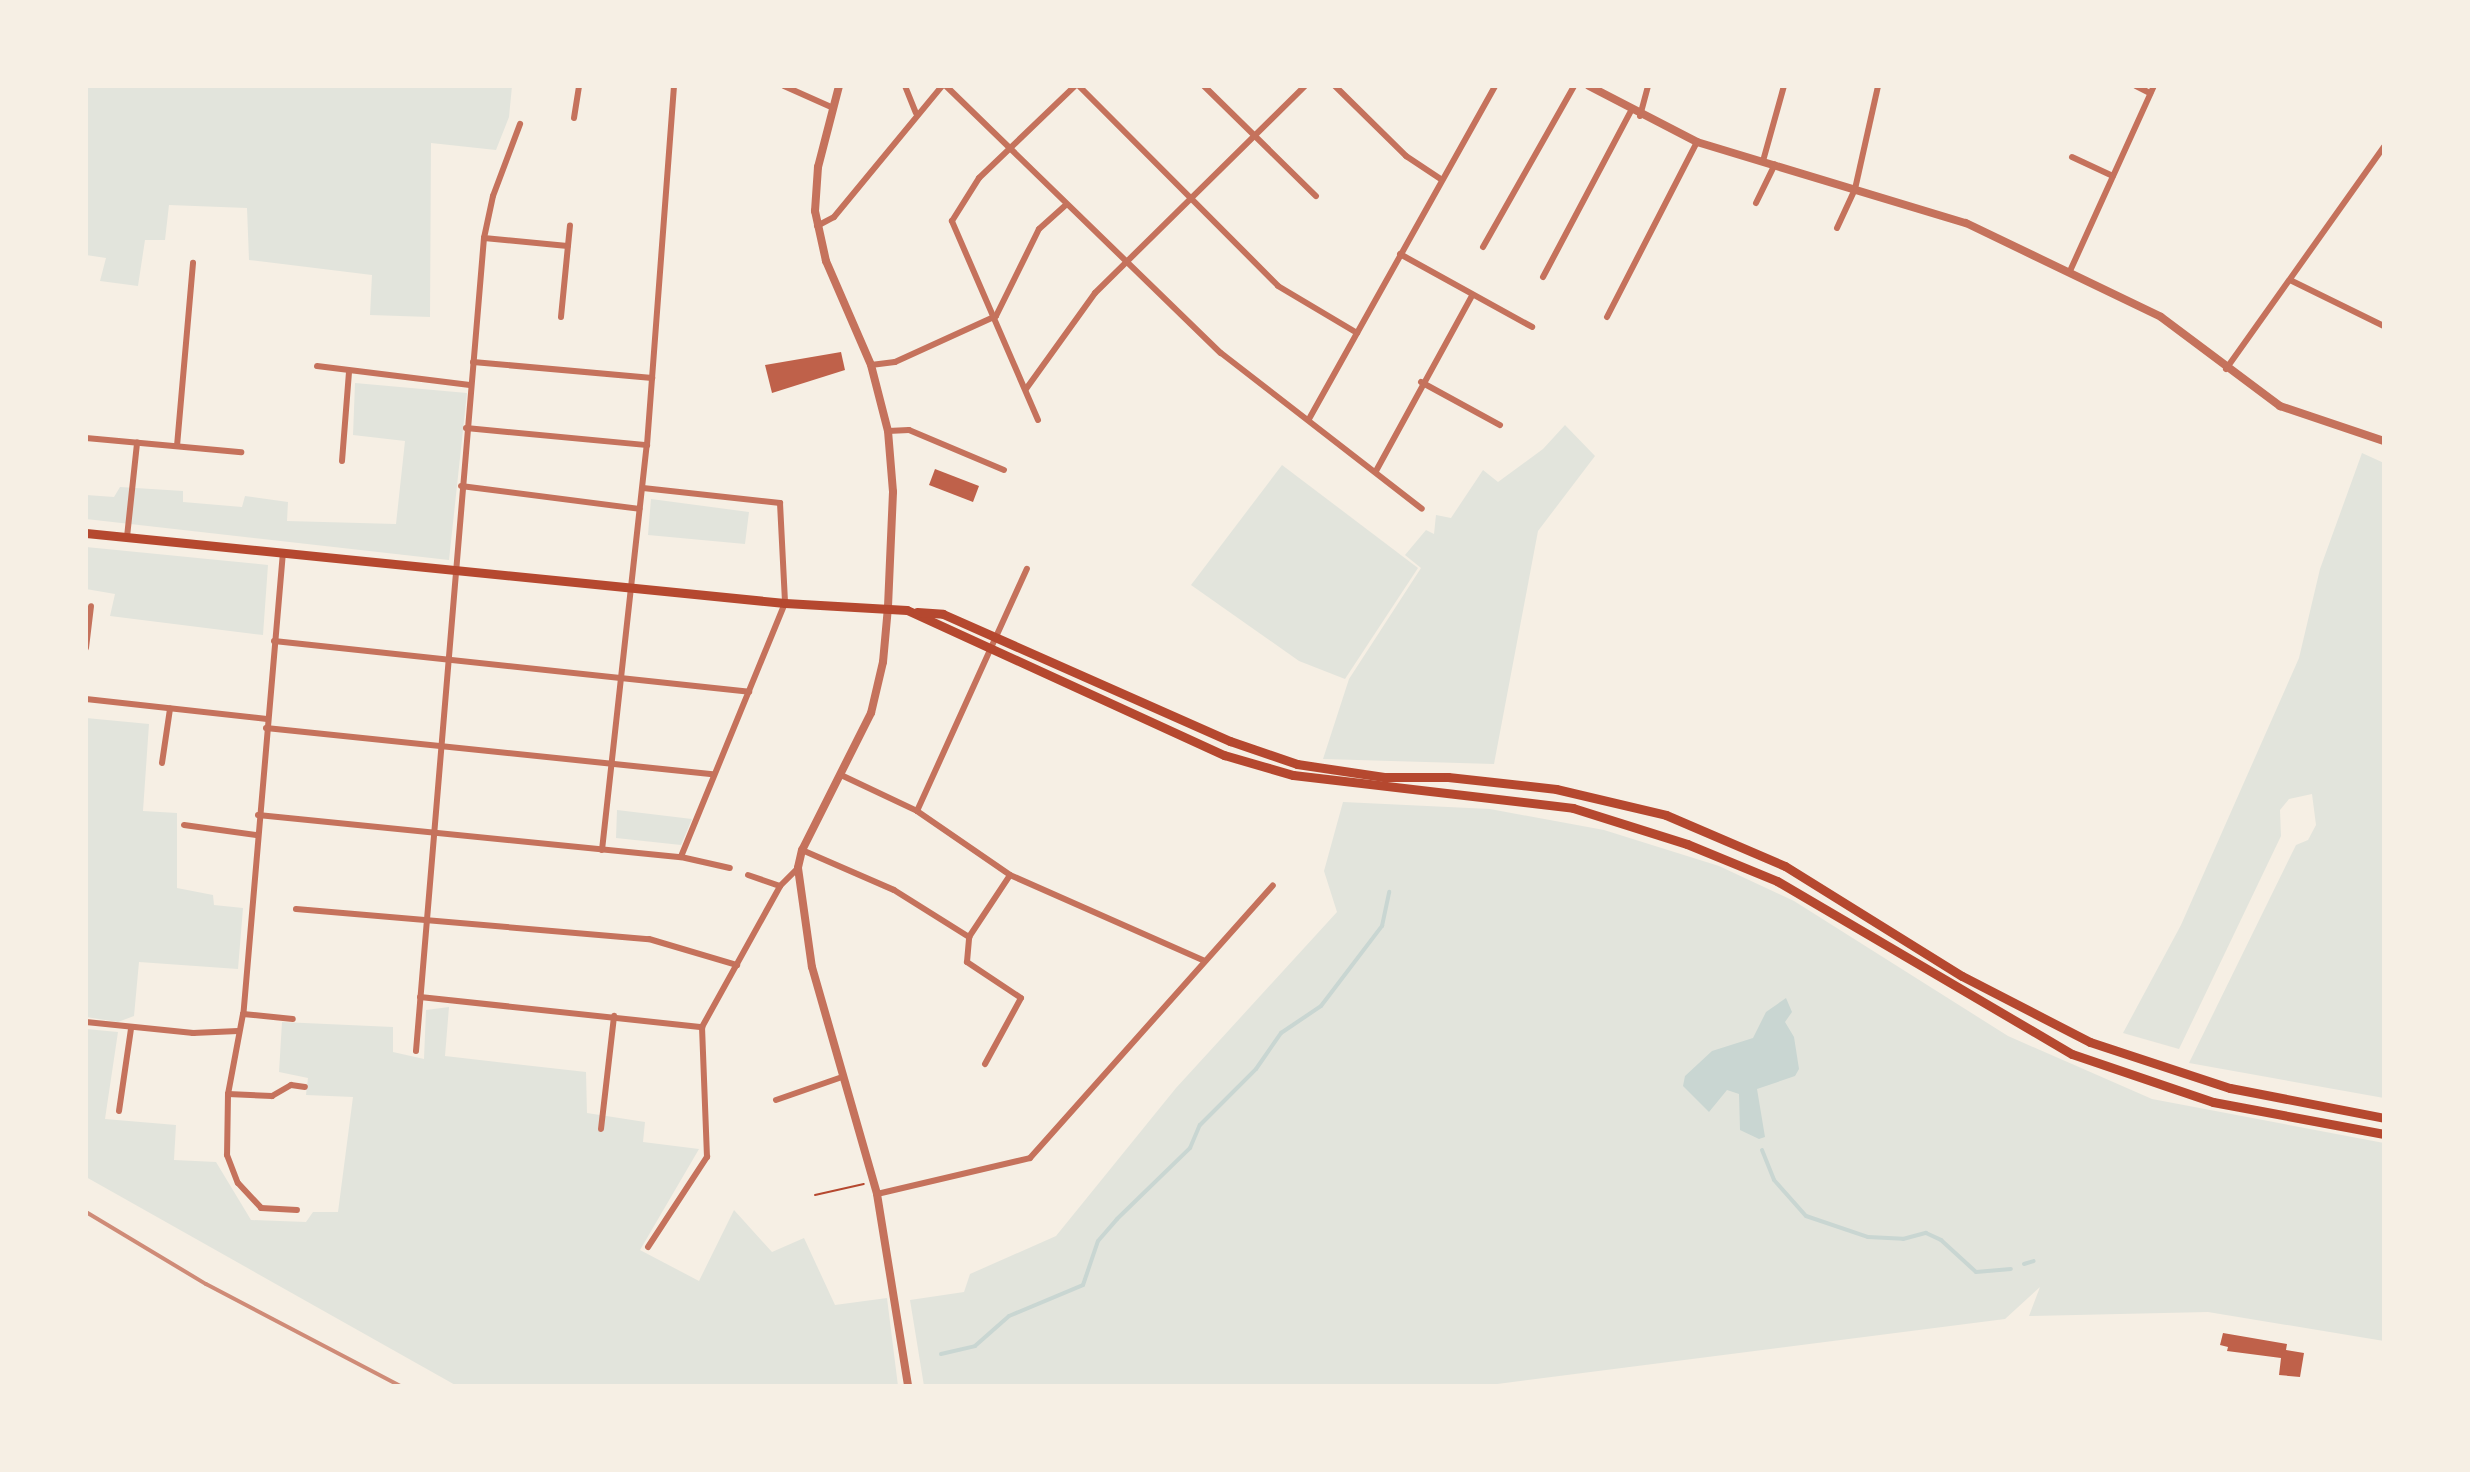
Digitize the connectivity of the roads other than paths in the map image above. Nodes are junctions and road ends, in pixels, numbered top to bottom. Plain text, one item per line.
1 (579, 86) edge
2 (674, 86) edge
3 (784, 86) edge
4 (839, 86) edge
5 (905, 86) edge
6 (944, 86) edge
7 (1077, 86) edge
8 (1204, 86) edge
9 (1305, 86) edge
10 (1335, 86) edge
11 (1495, 86) edge
12 (1574, 86) edge
13 (1589, 86) edge
14 (1648, 86) edge
15 (1784, 86) edge
16 (1878, 86) edge
17 (2136, 86) edge
18 (2152, 89) edge
19 (831, 107) junction
20 (916, 113) junction
21 (1636, 114) junction
22 (574, 118) dead end
23 (520, 124) dead end
24 (1255, 136) junction
25 (1697, 142) junction
26 (2384, 147) edge
27 (1011, 151) junction
28 (2072, 157) dead end
29 (1763, 161) junction
30 (1775, 164) junction
31 (2113, 176) junction
32 (1442, 180) junction
33 (1855, 189) junction
34 (1316, 196) dead end
35 (1194, 200) junction
36 (1756, 203) dead end
37 (1066, 205) junction
38 (570, 225) dead end
39 (817, 226) junction
40 (1837, 228) dead end
41 (484, 238) junction
42 (568, 246) junction
43 (1483, 247) dead end
44 (1400, 254) junction
45 (193, 263) dead end
46 (1125, 264) junction
47 (2070, 271) junction
48 (1543, 277) dead end
49 (2290, 280) junction
50 (1472, 296) junction
51 (996, 316) junction
52 (561, 317) dead end
53 (1607, 317) dead end
54 (2384, 326) edge
55 (1532, 327) dead end
56 (1357, 333) junction
57 (473, 362) junction
58 (871, 365) junction
59 (317, 366) dead end
60 (2226, 369) junction
61 (349, 372) junction
62 (652, 378) junction
63 (1421, 382) junction
64 (470, 385) junction
65 (1026, 389) junction
66 (1309, 419) junction
67 (1038, 420) dead end
68 (1500, 425) dead end
69 (466, 428) junction
70 (888, 431) junction
71 (86, 438) edge
72 (2384, 441) edge
73 (137, 443) junction
74 (647, 445) junction
75 (177, 446) junction
76 (241, 452) dead end
77 (342, 461) dead end
78 (1004, 470) dead end
79 (1376, 471) junction
80 (461, 486) junction
81 (643, 488) junction
82 (640, 509) junction
83 (1422, 509) dead end
84 (86, 533) edge
85 (127, 537) junction
86 (283, 552) junction
87 (1027, 569) dead end
88 (453, 572) junction
89 (632, 589) junction
90 (785, 603) junction
91 (91, 606) dead end
92 (888, 607) junction
93 (914, 612) junction
94 (995, 638) junction
95 (274, 641) junction
96 (86, 648) edge
97 (990, 649) junction
98 (449, 659) junction
99 (621, 676) junction
100 (749, 692) junction
101 (86, 699) edge
102 (170, 709) junction
103 (267, 719) junction
104 (266, 728) junction
105 (441, 745) junction
106 (162, 763) dead end
107 (611, 763) junction
108 (713, 774) junction
109 (841, 775) junction
110 (917, 811) junction
111 (258, 815) junction
112 (184, 825) dead end
113 (432, 830) junction
114 (256, 835) junction
115 (602, 850) junction
116 (802, 850) junction
117 (681, 857) junction
118 (730, 868) dead end
119 (798, 868) junction
120 (748, 875) dead end
121 (1010, 875) junction
122 (1273, 885) dead end
123 (780, 886) junction
124 (296, 909) dead end
125 (424, 917) junction
126 (969, 937) junction
127 (1205, 961) junction
128 (737, 965) junction
129 (420, 997) junction
130 (243, 1014) junction
131 (614, 1016) junction
132 (293, 1019) dead end
133 (86, 1022) edge
134 (702, 1027) junction
135 (131, 1029) junction
136 (238, 1031) junction
137 (416, 1051) dead end
138 (985, 1064) dead end
139 (842, 1077) junction
140 (305, 1087) dead end
141 (228, 1094) junction
142 (776, 1100) dead end
143 (119, 1111) dead end
144 (2384, 1118) edge
145 (601, 1129) dead end
146 (2384, 1134) edge
147 (877, 1194) junction
148 (297, 1210) dead end
149 (648, 1247) dead end
150 (908, 1386) edge

1 - 22 street
2 - 62 street
3 - 19 street
4 - 19 street
5 - 20 street
6 - 20 street
6 - 27 street
7 - 27 street
7 - 35 street
8 - 24 street
9 - 24 street
10 - 32 street
11 - 32 street
12 - 43 street
13 - 21 street
14 - 21 street
15 - 29 street
16 - 33 street
17 - 18 street
18 - 31 street
19 - 39 street
20 - 39 street
21 - 25 street
21 - 48 street
23 - 41 street
24 - 34 street
24 - 35 street
25 - 29 street
25 - 53 street
26 - 49 street
27 - 37 street
27 - 51 street
28 - 31 street
29 - 30 street
30 - 33 street
30 - 36 street
31 - 47 street
32 - 44 street
33 - 40 street
33 - 47 street
35 - 46 street
35 - 56 street
37 - 46 street
37 - 51 street
38 - 42 street
39 - 58 street
41 - 42 street
41 - 57 street
42 - 52 street
44 - 50 street
44 - 56 street
45 - 75 street
46 - 65 street
46 - 66 street
47 - 60 street
49 - 54 street
49 - 60 street
50 - 55 street
50 - 63 street
51 - 58 street
51 - 65 street
56 - 66 street
57 - 62 street
57 - 64 street
58 - 70 street
59 - 61 street
60 - 72 street
61 - 64 street
61 - 77 street
62 - 74 street
63 - 68 street
63 - 79 street
64 - 69 street
65 - 67 street
66 - 79 street
69 - 74 street
69 - 80 street
70 - 78 street
70 - 92 street
71 - 73 street
73 - 75 street
73 - 85 street
74 - 81 street
75 - 76 street
79 - 83 street
80 - 82 street
80 - 88 street
81 - 82 street
81 - 90 street
82 - 89 street
84 - 85 main road
85 - 86 main road
86 - 88 main road
86 - 95 street
87 - 94 street
88 - 89 main road
88 - 98 street
89 - 90 main road
89 - 99 street
90 - 92 main road
90 - 100 street
91 - 96 street
92 - 93 main road
92 - 109 street
93 - 94 main road
93 - 97 main road
94 - 97 street
94 - 144 main road
95 - 98 street
95 - 103 street
97 - 110 street
97 - 146 main road
98 - 99 street
98 - 105 street
99 - 100 street
99 - 107 street
100 - 108 street
101 - 102 street
102 - 103 street
102 - 106 street
103 - 104 street
104 - 105 street
104 - 111 street
105 - 107 street
105 - 113 street
107 - 108 street
107 - 115 street
108 - 117 street
109 - 110 street
109 - 116 street
110 - 121 street
111 - 113 street
111 - 114 street
112 - 114 street
113 - 115 street
113 - 125 street
114 - 130 street
115 - 117 street
116 - 119 street
116 - 126 street
117 - 118 street
119 - 123 street
119 - 139 street
120 - 123 street
121 - 126 street
121 - 127 street
122 - 127 street
123 - 128 street
124 - 125 street
125 - 128 street
125 - 129 street
126 - 138 street
127 - 147 street
128 - 134 street
129 - 131 street
129 - 137 street
130 - 132 street
130 - 136 street
131 - 134 street
131 - 145 street
133 - 135 street
134 - 149 street
135 - 136 street
135 - 143 street
136 - 141 street
139 - 142 street
139 - 147 street
140 - 141 street
141 - 148 street
147 - 150 street

